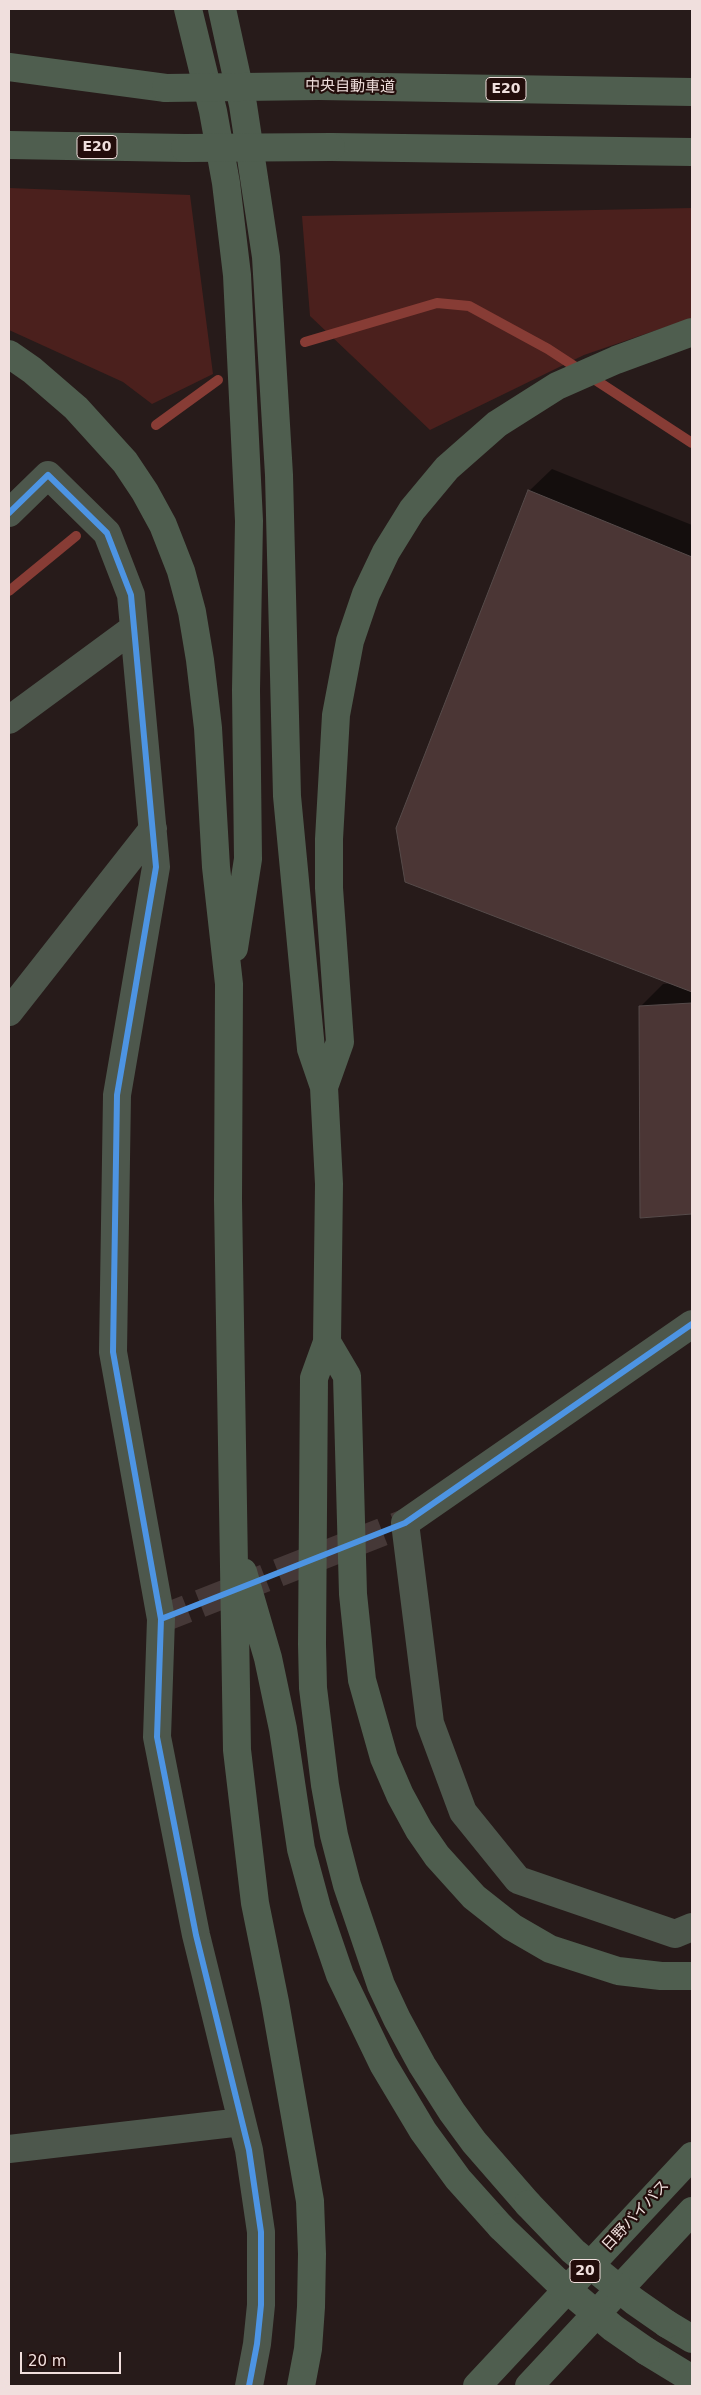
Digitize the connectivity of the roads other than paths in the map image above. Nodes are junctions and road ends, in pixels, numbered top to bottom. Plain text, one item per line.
1 (188, 9) edge
2 (222, 9) edge
3 (9, 67) edge
4 (9, 85) edge
5 (166, 88) junction
6 (692, 92) edge
7 (9, 145) edge
8 (692, 152) edge
9 (692, 332) edge
10 (9, 354) edge
11 (9, 513) edge
12 (134, 628) junction
13 (9, 720) edge
14 (152, 829) junction
15 (229, 984) junction
16 (9, 1012) edge
17 (324, 1087) junction
18 (692, 1324) edge
19 (327, 1342) junction
20 (233, 1538) junction
21 (692, 1927) edge
22 (692, 1976) edge
23 (242, 2122) junction
24 (9, 2149) edge
25 (692, 2156) edge
26 (692, 2211) edge
27 (692, 2339) edge
28 (692, 2380) edge
29 (248, 2386) edge
30 (301, 2386) edge
31 (477, 2386) edge
32 (530, 2386) edge

1 - 15 highway
2 - 17 highway
3 - 5 highway
4 - 5 highway, 中央自動車道 / E20
5 - 6 highway, 中央自動車道 / E20, bridge
7 - 8 highway, E20, bridge
9 - 17 highway
10 - 15 highway
11 - 12 street
12 - 13 street
12 - 14 street
14 - 16 street
14 - 23 street
15 - 20 highway
17 - 19 highway
18 - 21 street
19 - 22 highway
19 - 27 highway, bridge
20 - 28 highway, bridge
20 - 30 highway
23 - 24 street
23 - 29 street
25 - 31 highway, 日野バイパス / 20
26 - 32 highway, 20

